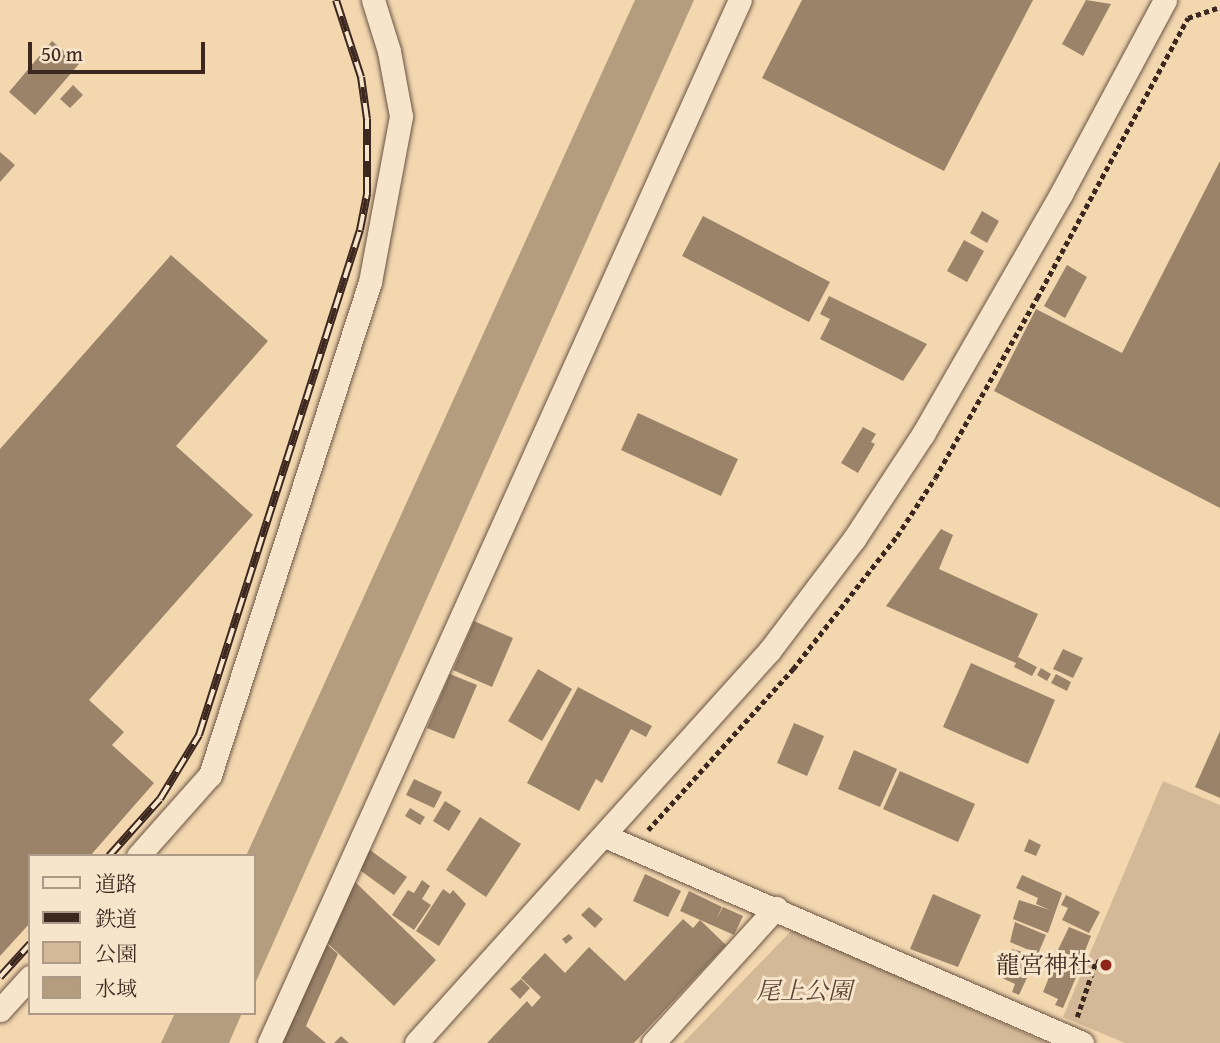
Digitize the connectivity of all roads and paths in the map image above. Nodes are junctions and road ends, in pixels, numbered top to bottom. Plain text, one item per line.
1 (373, 0) edge
2 (740, 0) edge
3 (1166, 0) edge
4 (605, 836) junction
5 (140, 854) edge
6 (776, 908) junction
7 (1102, 963) dead end
8 (28, 979) edge
9 (0, 1010) edge
10 (1076, 1041) edge
11 (269, 1043) edge
12 (416, 1043) edge
13 (653, 1043) edge

1 - 5 street
2 - 11 street
3 - 4 street
4 - 6 street
4 - 12 street
6 - 10 street
6 - 13 street
7 - 10 path
8 - 9 street

